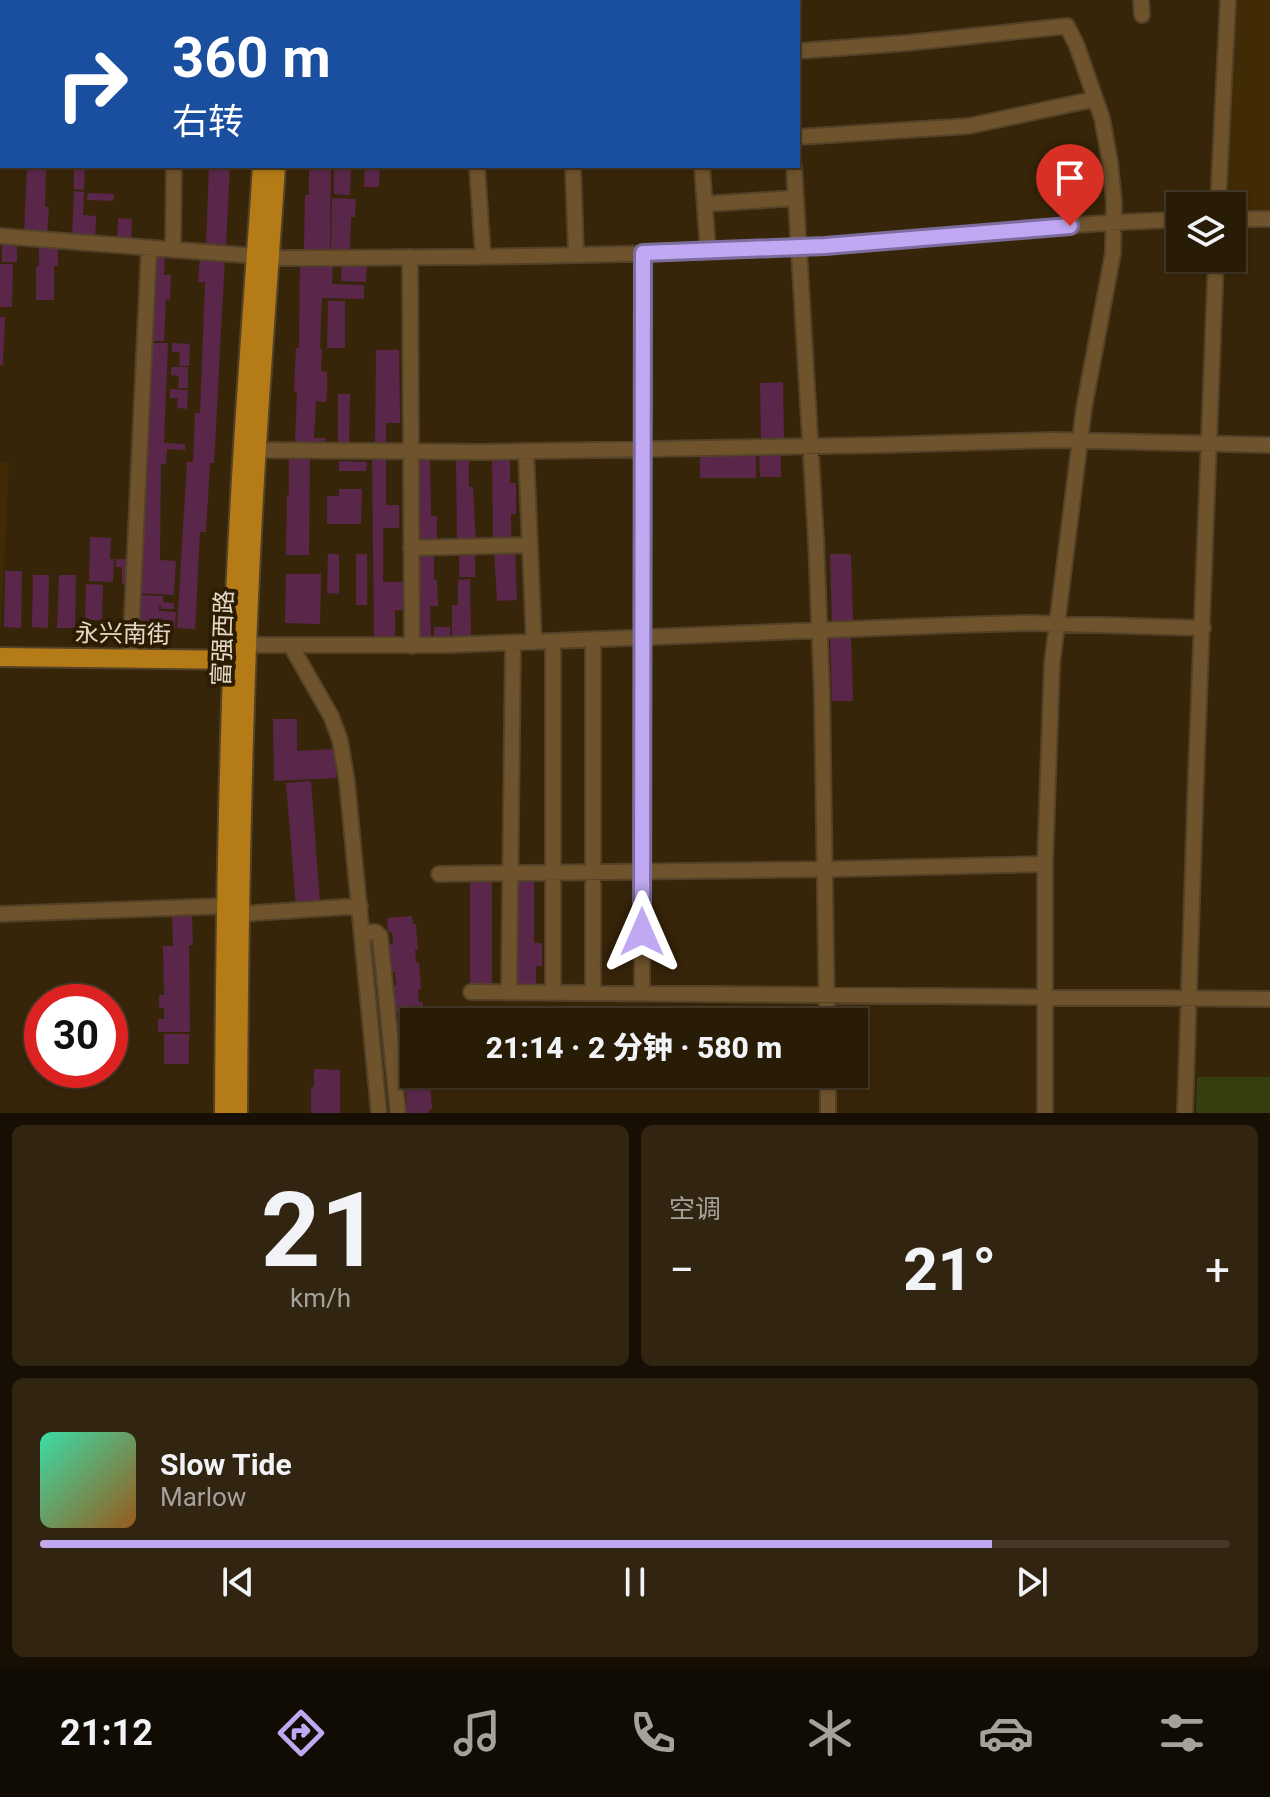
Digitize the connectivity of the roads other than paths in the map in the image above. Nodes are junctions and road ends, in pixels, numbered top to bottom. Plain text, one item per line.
1 (1228, 0) edge
2 (800, 51) edge
3 (1095, 99) junction
4 (800, 137) edge
5 (174, 168) edge
6 (262, 168) edge
7 (276, 168) edge
8 (477, 168) edge
9 (573, 168) edge
10 (702, 168) edge
11 (794, 168) edge
12 (1219, 192) edge
13 (796, 198) junction
14 (705, 204) junction
15 (1246, 219) edge
16 (1270, 219) edge
17 (1166, 221) edge
18 (1114, 223) junction
19 (0, 236) edge
20 (799, 247) junction
21 (149, 248) junction
22 (173, 250) junction
23 (708, 251) junction
24 (643, 253) junction
25 (576, 254) junction
26 (483, 256) junction
27 (263, 257) junction
28 (410, 257) junction
29 (1215, 272) edge
30 (1080, 441) junction
31 (1209, 444) junction
32 (1270, 445) edge
33 (810, 446) junction
34 (643, 449) junction
35 (257, 450) junction
36 (411, 451) junction
37 (526, 451) junction
38 (530, 545) junction
39 (411, 548) junction
40 (1057, 624) junction
41 (1203, 628) junction
42 (820, 630) junction
43 (643, 638) junction
44 (593, 640) junction
45 (553, 641) junction
46 (534, 642) junction
47 (513, 643) junction
48 (291, 646) junction
49 (412, 646) junction
50 (0, 657) edge
51 (130, 659) junction
52 (241, 661) junction
53 (0, 669) edge
54 (1045, 864) junction
55 (825, 869) junction
56 (642, 871) junction
57 (593, 872) junction
58 (510, 873) junction
59 (553, 873) junction
60 (439, 874) dead end
61 (360, 906) junction
62 (232, 910) junction
63 (0, 914) edge
64 (363, 933) junction
65 (471, 992) dead end
66 (509, 992) junction
67 (553, 992) junction
68 (593, 993) junction
69 (642, 993) junction
70 (827, 995) junction
71 (1044, 997) junction
72 (1189, 998) junction
73 (1270, 999) edge
74 (827, 1008) edge
75 (828, 1088) edge
76 (224, 1113) edge
77 (238, 1113) edge
78 (379, 1113) edge
79 (398, 1113) edge
80 (828, 1113) edge
81 (1045, 1113) edge
82 (1185, 1113) edge

1 - 12 street
2 - 3 street
3 - 4 street
3 - 18 street
5 - 22 street
6 - 27 main road, 富强西路
7 - 27 main road, 富强西路
8 - 26 street
9 - 25 street
10 - 14 street
11 - 13 street
13 - 14 street
13 - 20 street
14 - 23 street
15 - 16 street
17 - 18 street
18 - 20 street
18 - 30 street
19 - 21 street
20 - 23 street
20 - 33 street
21 - 22 street
21 - 51 street
22 - 27 street
23 - 24 street
24 - 25 street
24 - 34 street
25 - 26 street
26 - 28 street
27 - 28 street
27 - 35 main road, 富强西路
27 - 52 main road, 富强西路
28 - 36 street
29 - 31 street
30 - 31 street
30 - 33 street
30 - 40 street
31 - 32 street
31 - 41 street
33 - 34 street
33 - 42 street
34 - 37 street
34 - 43 street
35 - 36 street
35 - 52 main road, 富强西路
36 - 37 street
36 - 39 street
37 - 38 street
38 - 39 street
38 - 46 street
39 - 49 street
40 - 41 street
40 - 42 street
40 - 54 street
41 - 72 street
42 - 43 street
42 - 55 street
43 - 44 street
43 - 56 street
44 - 45 street
44 - 57 street
45 - 46 street
45 - 59 street
46 - 47 street
47 - 49 street
47 - 58 street
48 - 49 street
48 - 52 street
48 - 61 street
50 - 51 main road, 永兴南街
51 - 52 main road, 永兴南街
52 - 53 main road, 永兴南街
52 - 62 main road, 富强西路
54 - 55 street
54 - 71 street
55 - 56 street
55 - 70 street
56 - 57 street
56 - 69 street
57 - 59 street
57 - 68 street
58 - 59 street
58 - 60 street
58 - 66 street
59 - 67 street
61 - 62 street
61 - 64 street
62 - 63 street
62 - 76 main road, 富强西路
62 - 77 main road, 富强西路
64 - 78 street
64 - 79 street
65 - 66 street
66 - 67 street
67 - 68 street
68 - 69 street
69 - 70 street
70 - 71 street
70 - 74 street
71 - 72 street
71 - 81 street
72 - 73 street
72 - 82 street
75 - 80 street

